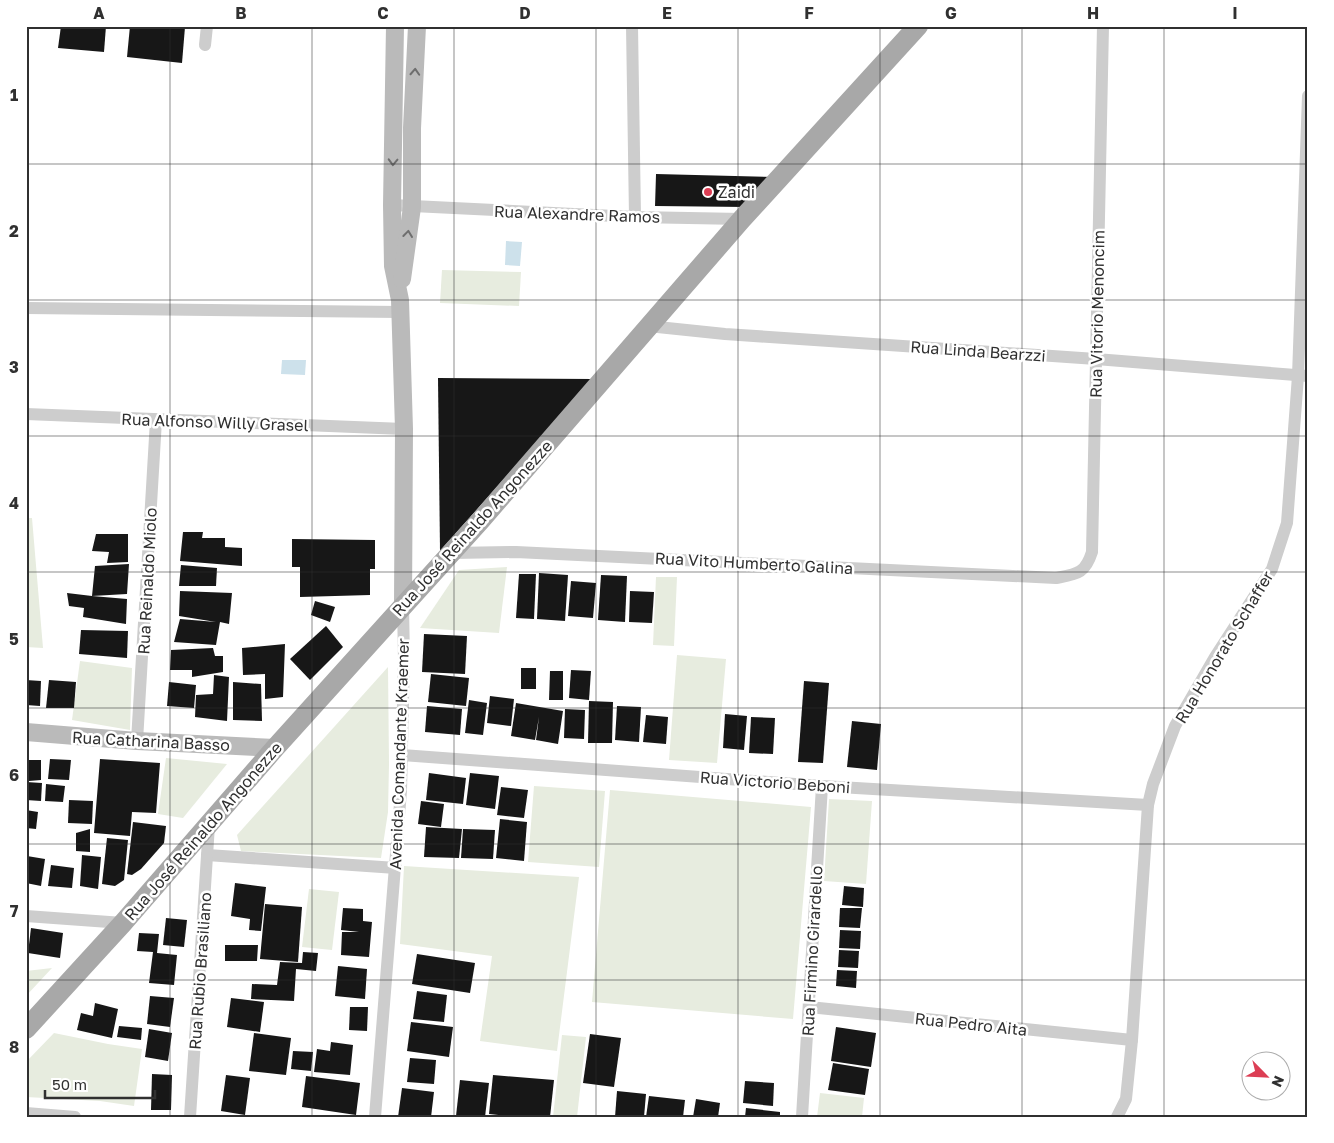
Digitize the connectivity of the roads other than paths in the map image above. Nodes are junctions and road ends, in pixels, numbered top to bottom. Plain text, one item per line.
1 (207, 26) edge
2 (632, 26) edge
3 (918, 26) edge
4 (1103, 26) edge
5 (395, 29) edge
6 (417, 29) edge
7 (205, 44) dead end
8 (1308, 96) edge
9 (394, 128) junction
10 (412, 128) junction
11 (392, 206) junction
12 (412, 207) junction
13 (635, 217) junction
14 (742, 219) junction
15 (400, 306) junction
16 (26, 308) edge
17 (648, 326) junction
18 (1096, 359) junction
19 (1303, 376) edge
20 (26, 414) edge
21 (156, 420) junction
22 (404, 429) junction
23 (452, 553) junction
24 (1056, 578) joint
25 (403, 605) junction
26 (26, 732) edge
27 (138, 741) junction
28 (276, 748) junction
29 (402, 755) junction
30 (822, 786) junction
31 (1148, 805) junction
32 (209, 824) junction
33 (207, 855) junction
34 (396, 868) junction
35 (26, 916) edge
36 (123, 923) junction
37 (809, 1008) junction
38 (26, 1029) edge
39 (1132, 1040) junction
40 (26, 1113) edge
41 (75, 1117) edge
42 (190, 1117) edge
43 (375, 1117) edge
44 (802, 1117) edge
45 (1117, 1117) edge

1 - 7 street
2 - 13 street
3 - 14 main road, Rua José Reinaldo Angonezze
4 - 18 street, Rua Vitorio Menoncim
5 - 6 main road
5 - 9 main road, Avenida Comandante Kraemer
10 -> 6 main road, Avenida Comandante Kraemer
8 - 19 street, Rua Honorato Schaffer
9 - 10 main road
9 -> 11 main road, Avenida Comandante Kraemer
10 - 12 main road, Avenida Comandante Kraemer
11 - 12 street, Rua Alexandre Ramos
11 - 15 main road, Avenida Comandante Kraemer
12 - 13 street, Rua Alexandre Ramos
15 -> 12 main road, Avenida Comandante Kraemer
13 - 14 street, Rua Alexandre Ramos
14 - 17 main road, Rua José Reinaldo Angonezze
15 - 16 street
15 - 22 main road, Avenida Comandante Kraemer
17 - 18 street, Rua Linda Bearzzi
17 - 23 main road, Rua José Reinaldo Angonezze
18 - 19 street, Rua Linda Bearzzi
18 - 24 street, Rua Vitorio Menoncim
19 - 31 street, Rua Honorato Schaffer
20 - 21 street, Rua Alfonso Willy Grasel
21 - 22 street, Rua Alfonso Willy Grasel
21 - 27 street, Rua Reinaldo Miolo
22 - 25 main road, Avenida Comandante Kraemer
23 - 24 street, Rua Vito Humberto Galina
23 - 25 main road, Rua José Reinaldo Angonezze
25 - 28 main road, Rua José Reinaldo Angonezze
25 - 29 street, Avenida Comandante Kraemer
26 - 27 main road, Rua Catharina Basso
27 - 28 main road, Rua Catharina Basso
28 - 32 main road, Rua José Reinaldo Angonezze
29 - 30 street, Rua Victorio Beboni
29 - 34 street, Avenida Comandante Kraemer
30 - 31 street, Rua Victorio Beboni
30 - 37 street, Rua Firmino Girardello
31 - 39 street
32 - 33 street, Rua Rubio Brasiliano
32 - 36 main road, Rua José Reinaldo Angonezze
33 - 34 street
33 - 42 street, Rua Rubio Brasiliano
34 - 43 street, Avenida Comandante Kraemer
35 - 36 street
36 - 38 main road, Rua José Reinaldo Angonezze
37 - 39 street, Rua Pedro Aita
37 - 44 street, Rua Firmino Girardello
39 - 45 street
40 - 41 street

